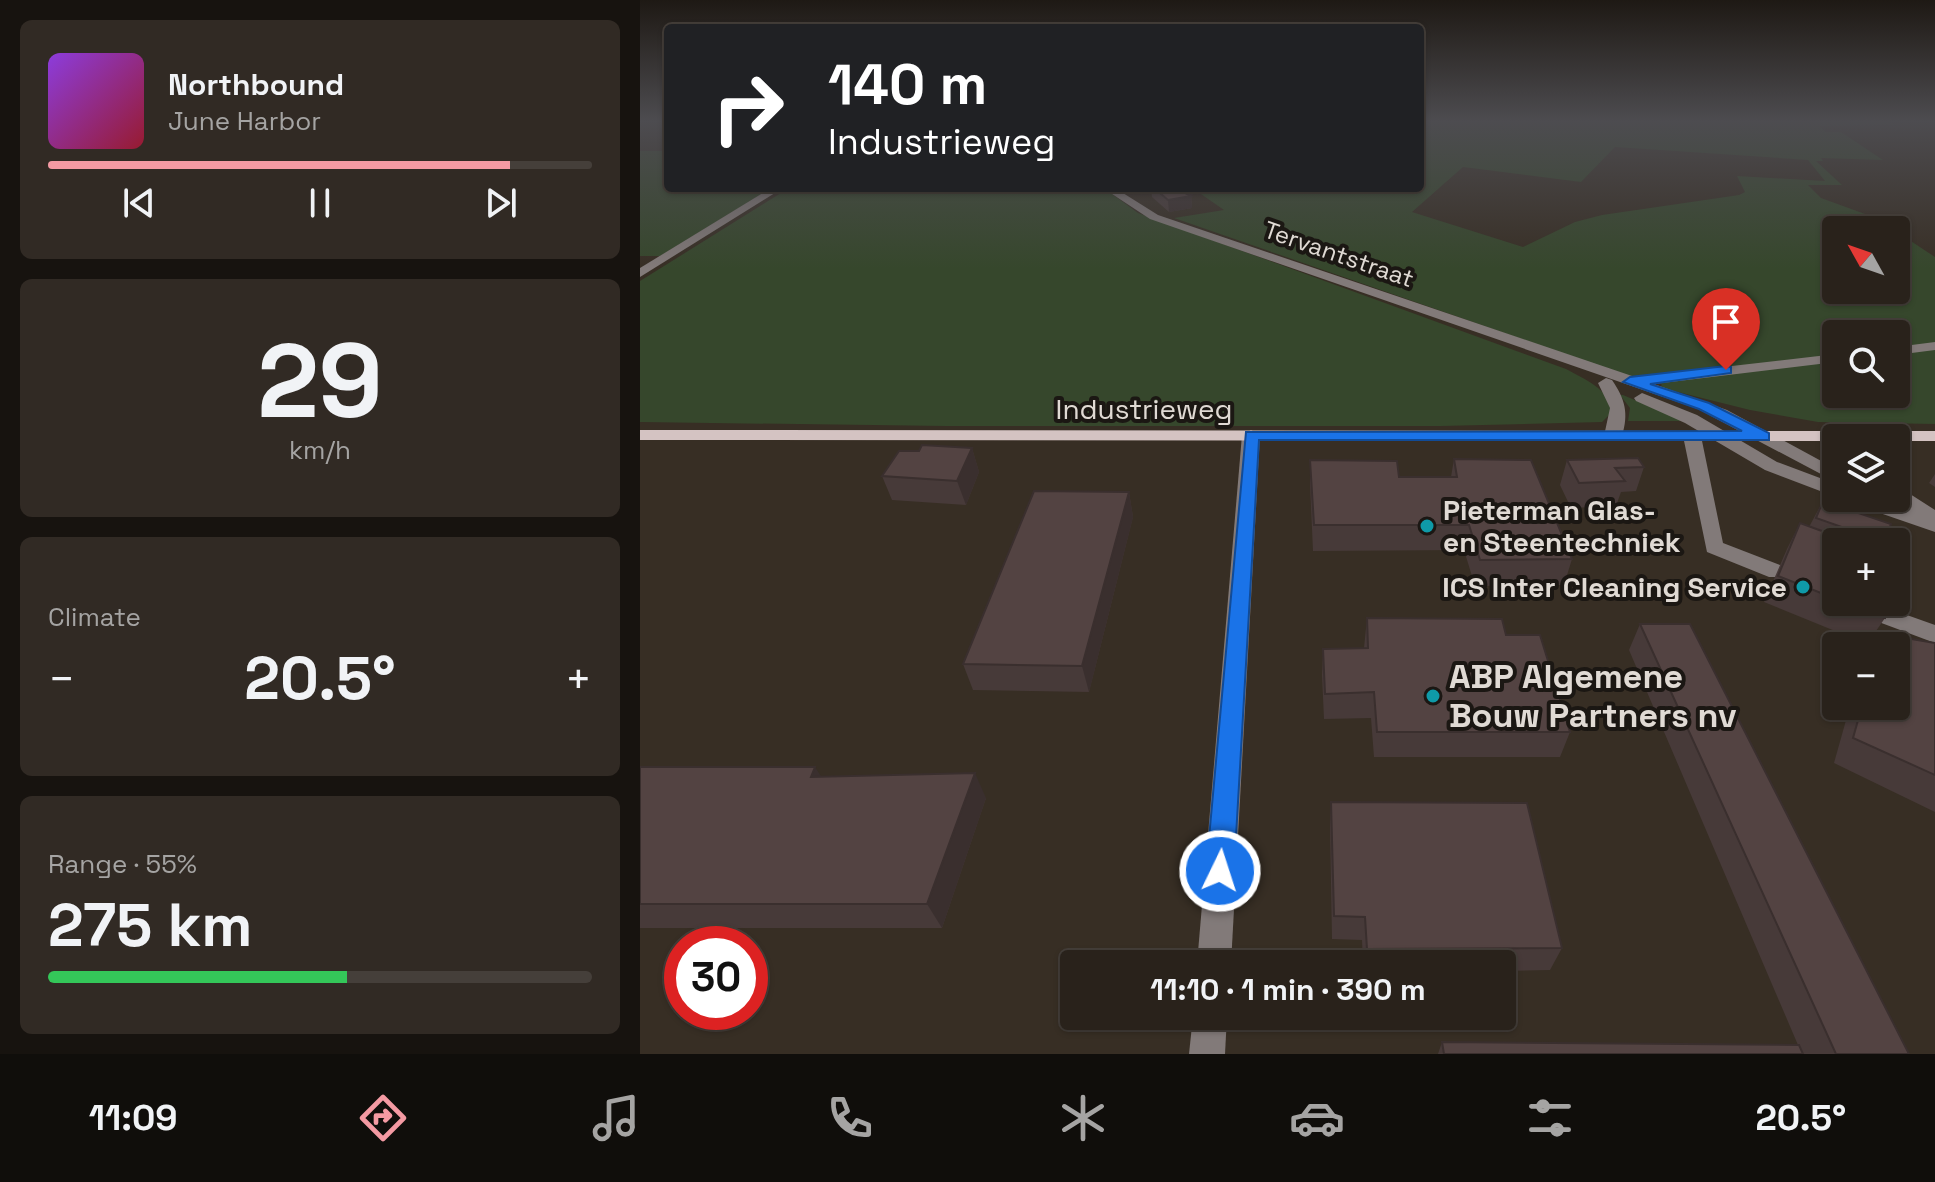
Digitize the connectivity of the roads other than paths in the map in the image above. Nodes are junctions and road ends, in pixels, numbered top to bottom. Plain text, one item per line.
1 (772, 192) edge
2 (1114, 192) edge
3 (640, 273) edge
4 (1935, 346) edge
5 (1910, 349) edge
6 (1559, 358) junction
7 (1822, 360) edge
8 (1630, 382) junction
9 (1606, 383) junction
10 (640, 435) edge
11 (1251, 435) junction
12 (1613, 436) junction
13 (1692, 436) junction
14 (1717, 436) junction
15 (1764, 436) junction
16 (1910, 436) edge
17 (1935, 436) edge
18 (1822, 437) edge
19 (1822, 469) edge
20 (1822, 486) edge
21 (1910, 502) edge
22 (1910, 511) edge
23 (1900, 512) edge
24 (1935, 523) edge
25 (1777, 572) edge
26 (1887, 616) edge
27 (1935, 634) edge
28 (1215, 950) edge
29 (1209, 1030) edge
30 (1207, 1054) edge

1 - 3 street
2 - 6 street, Tervantstraat
4 - 5 street
6 - 8 street, Tervantstraat
6 - 9 street, Tervantstraat
7 - 8 street
8 - 15 street, Tervantstraat
9 - 12 street
9 - 14 street, Tervantstraat
10 - 11 main road, Industrieweg
11 - 12 main road, Industrieweg
11 - 28 street
12 - 13 main road, Industrieweg
13 - 14 main road, Industrieweg
13 - 25 street
14 - 15 main road, Industrieweg
14 - 20 street, Tervantstraat
15 - 18 main road, Industrieweg
15 - 19 street, Tervantstraat
16 - 17 main road, Industrieweg
21 - 24 street
22 - 24 street
23 - 24 street
26 - 27 street
29 - 30 street

